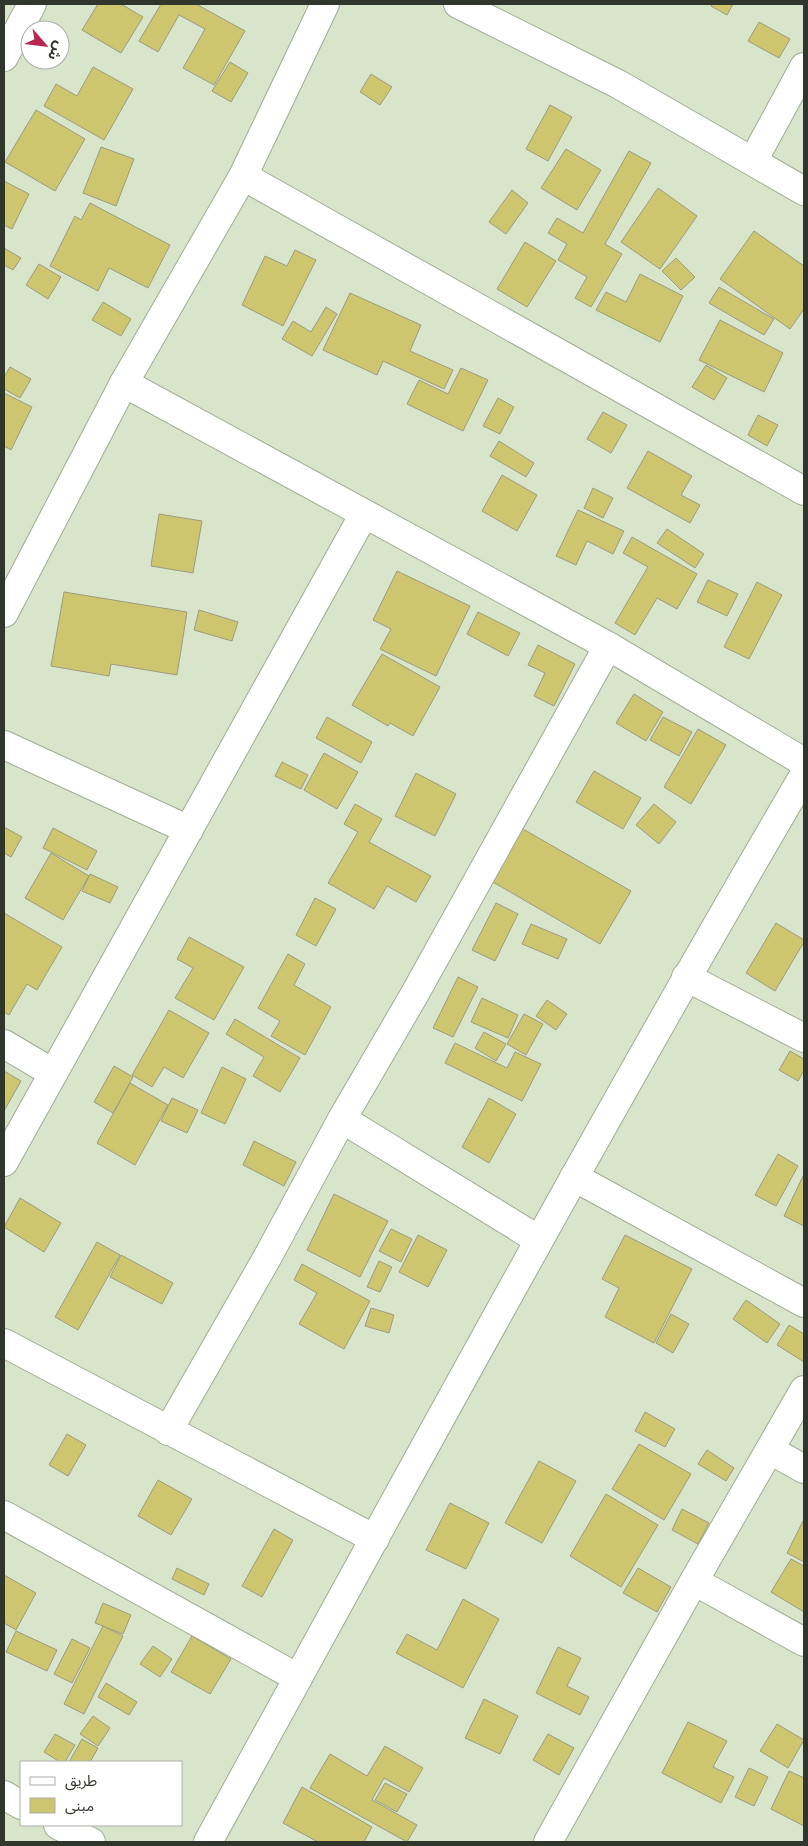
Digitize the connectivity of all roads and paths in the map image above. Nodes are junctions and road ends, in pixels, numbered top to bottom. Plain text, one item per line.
1 (32, 4) edge
2 (325, 4) edge
3 (458, 4) edge
4 (4, 57) edge
5 (804, 67) edge
6 (752, 161) junction
7 (244, 176) junction
8 (804, 191) edge
9 (124, 383) junction
10 (804, 491) edge
11 (364, 514) junction
12 (4, 614) edge
13 (608, 646) junction
14 (4, 745) edge
15 (804, 762) edge
16 (804, 775) edge
17 (189, 830) junction
18 (686, 976) junction
19 (804, 1038) edge
20 (4, 1044) edge
21 (53, 1073) junction
22 (342, 1118) junction
23 (4, 1162) edge
24 (574, 1177) junction
25 (539, 1240) junction
26 (804, 1303) edge
27 (4, 1343) edge
28 (804, 1390) edge
29 (168, 1431) junction
30 (770, 1450) junction
31 (804, 1469) edge
32 (4, 1515) edge
33 (375, 1539) junction
34 (694, 1581) junction
35 (804, 1642) edge
36 (298, 1678) junction
37 (4, 1795) edge
38 (20, 1804) edge
39 (60, 1826) edge
40 (91, 1842) edge
41 (208, 1842) edge
42 (548, 1842) edge

1 - 4 street
2 - 7 street
3 - 6 street
5 - 6 street
6 - 8 street
7 - 9 street
7 - 10 street
9 - 11 street
9 - 12 street
11 - 13 street
11 - 17 street
13 - 15 street
13 - 22 street
14 - 17 street
16 - 18 street
17 - 21 street
18 - 19 street
18 - 24 street
20 - 21 street
21 - 23 street
22 - 25 street
22 - 29 street
24 - 25 street
24 - 26 street
25 - 33 street
27 - 29 street
28 - 30 street
29 - 33 street
30 - 31 street
30 - 34 street
32 - 36 street
33 - 36 street
34 - 35 street
34 - 42 street
36 - 41 street
37 - 38 street
39 - 40 street

